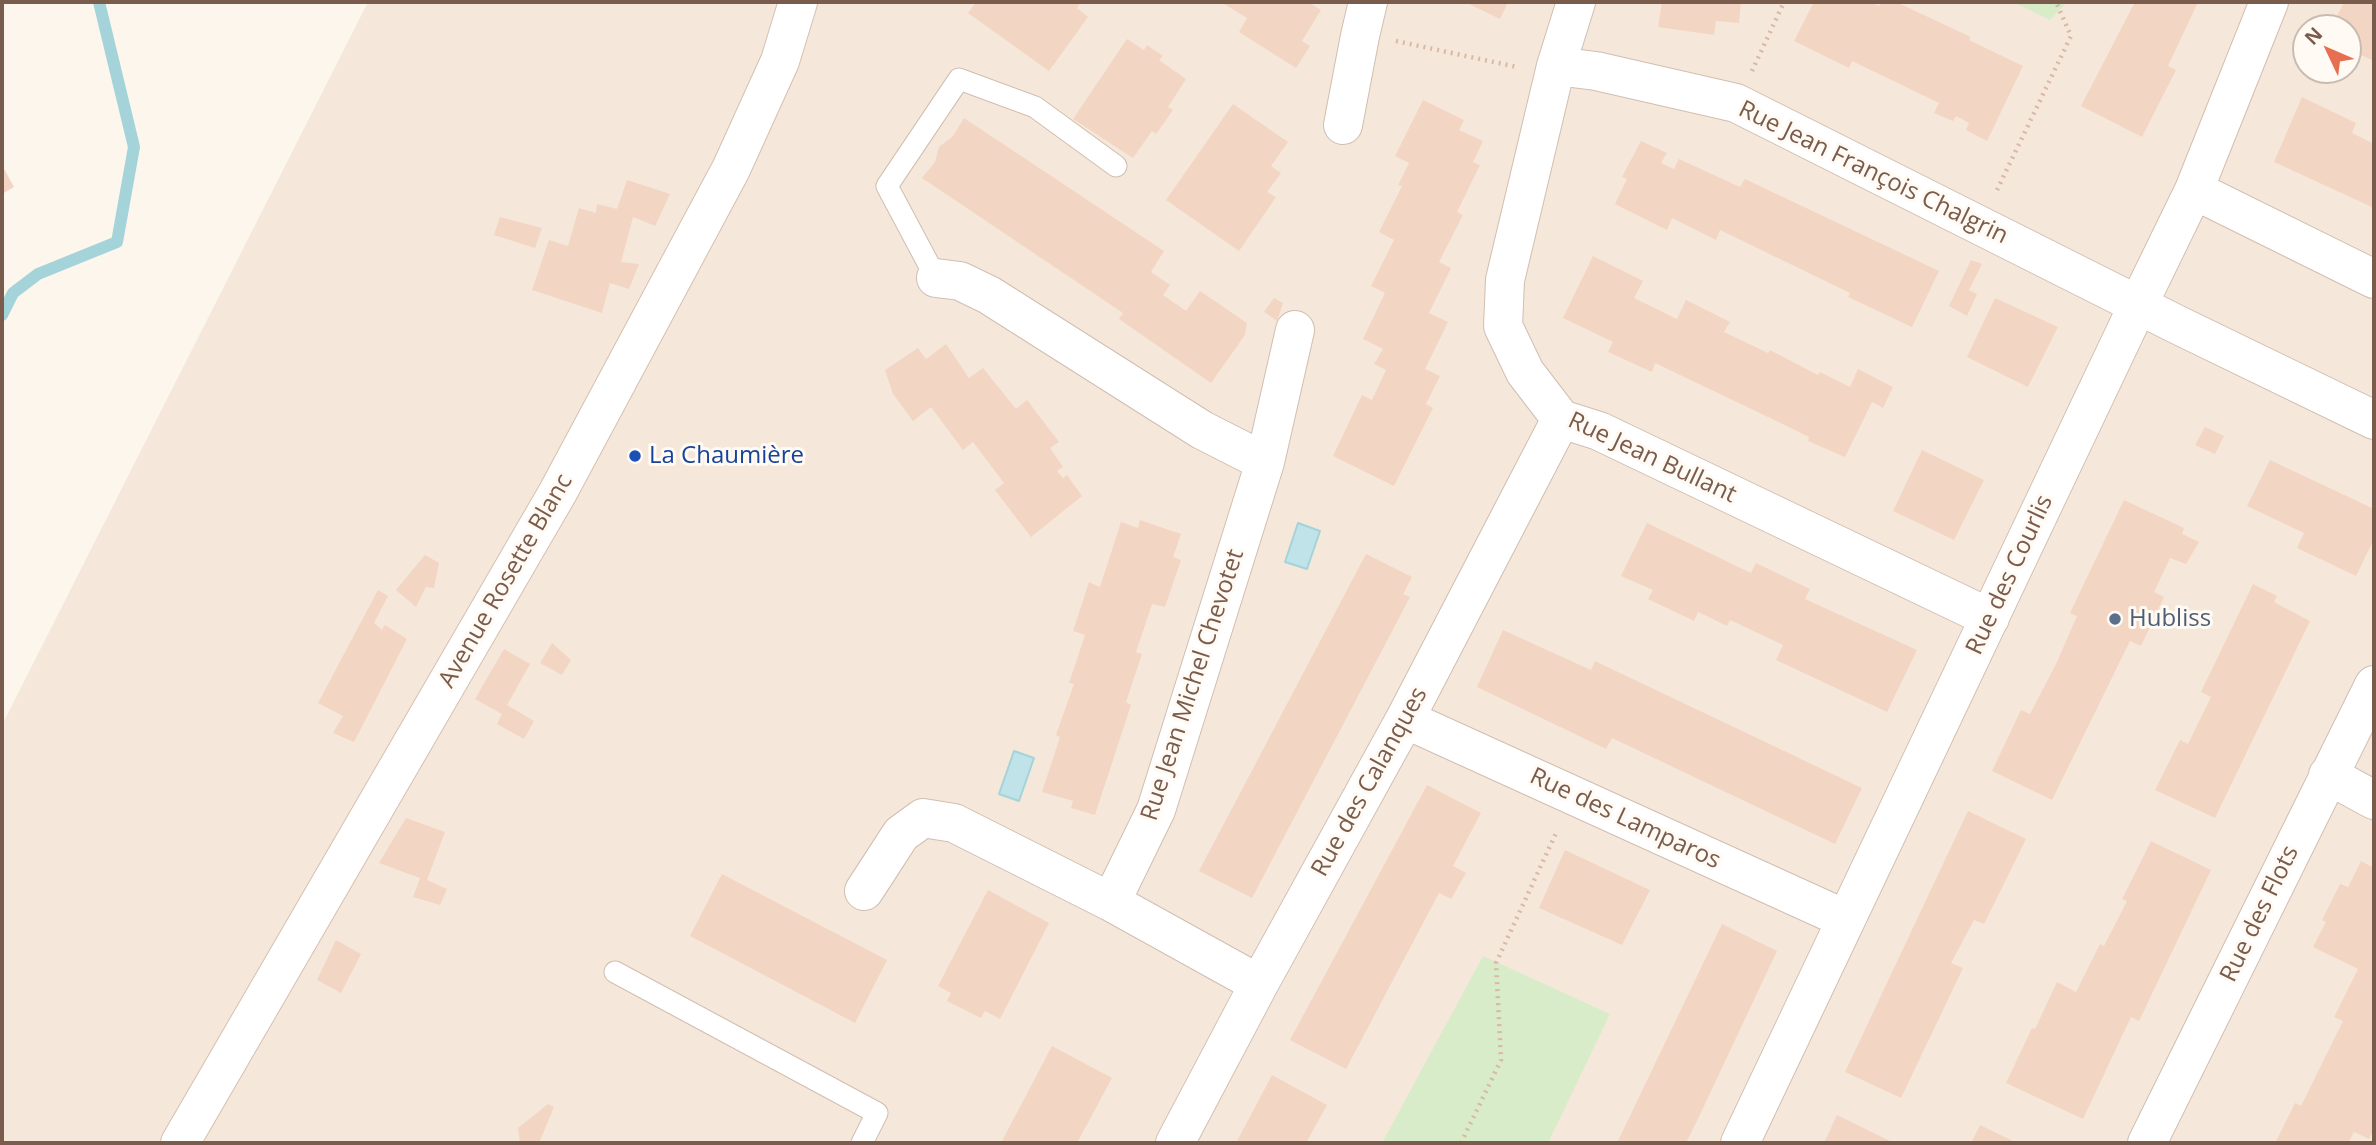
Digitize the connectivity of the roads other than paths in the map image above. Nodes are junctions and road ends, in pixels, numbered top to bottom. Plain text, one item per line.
1 (798, 2) edge
2 (1576, 2) edge
3 (2269, 2) edge
4 (1372, 26) edge
5 (1556, 66) junction
6 (1343, 125) dead end
7 (1116, 166) dead end
8 (2194, 190) junction
9 (936, 278) joint
10 (2374, 279) edge
11 (2137, 305) junction
12 (1295, 330) dead end
13 (1561, 419) junction
14 (2374, 420) edge
15 (1265, 462) junction
16 (1990, 618) junction
17 (2374, 685) edge
18 (1405, 719) junction
19 (2328, 775) junction
20 (2374, 800) edge
21 (864, 891) dead end
22 (1111, 902) junction
23 (1845, 919) junction
24 (615, 972) dead end
25 (1259, 984) junction
26 (180, 1143) edge
27 (862, 1143) edge
28 (1175, 1143) edge
29 (1740, 1143) edge
30 (2147, 1143) edge

1 - 26 street, Avenue Rosette Blanc
2 - 5 street, Rue Jean Bullant
3 - 8 street, Rue des Courlis
4 - 6 street
5 - 11 street, Rue Jean François Chalgrin
5 - 13 street, Rue Jean Bullant
7 - 9 lane
8 - 10 street
8 - 11 street, Rue des Courlis
9 - 15 street
11 - 14 street, Rue Jean François Chalgrin
11 - 16 street, Rue des Courlis
12 - 15 street, Rue Jean Michel Chevotet
13 - 16 street, Rue Jean Bullant
13 - 18 street, Rue des Calanques
15 - 22 street, Rue Jean Michel Chevotet
16 - 23 street, Rue des Courlis
17 - 19 street, Rue des Flots
18 - 23 street, Rue des Lamparos
18 - 25 street, Rue des Calanques
19 - 20 street
19 - 30 street, Rue des Flots
21 - 22 street
22 - 25 street
23 - 29 street, Rue des Courlis
24 - 27 lane
25 - 28 street, Rue des Calanques

